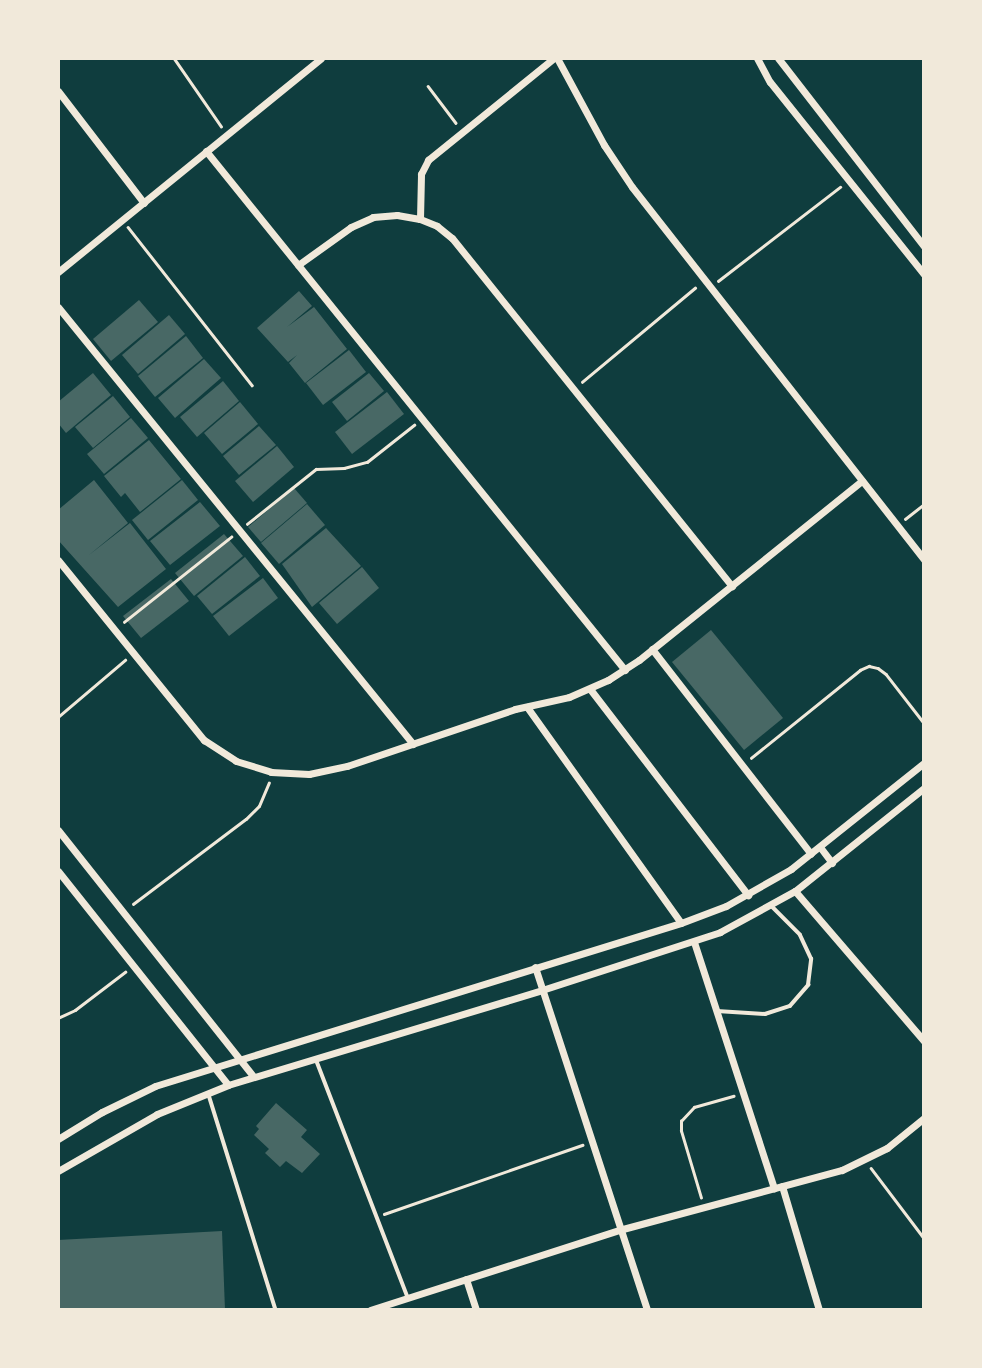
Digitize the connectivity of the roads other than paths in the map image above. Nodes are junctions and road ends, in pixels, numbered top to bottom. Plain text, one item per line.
1 (321, 58) edge
2 (555, 58) edge
3 (757, 58) edge
4 (778, 58) edge
5 (58, 91) edge
6 (206, 151) junction
7 (885, 199) junction
8 (144, 204) junction
9 (873, 210) junction
10 (420, 219) junction
11 (924, 246) edge
12 (298, 265) junction
13 (58, 271) edge
14 (924, 274) edge
15 (58, 307) edge
16 (862, 481) junction
17 (58, 560) edge
18 (924, 560) edge
19 (732, 586) junction
20 (652, 649) junction
21 (625, 670) junction
22 (590, 689) junction
23 (527, 707) junction
24 (412, 744) junction
25 (924, 763) edge
26 (924, 788) edge
27 (58, 830) edge
28 (820, 847) junction
29 (811, 854) junction
30 (832, 863) junction
31 (58, 871) edge
32 (794, 891) junction
33 (748, 895) junction
34 (771, 906) junction
35 (681, 923) junction
36 (694, 942) junction
37 (535, 967) junction
38 (542, 990) junction
39 (717, 1011) junction
40 (924, 1041) edge
41 (240, 1059) junction
42 (316, 1059) junction
43 (214, 1068) junction
44 (254, 1077) junction
45 (228, 1085) junction
46 (208, 1093) junction
47 (924, 1118) edge
48 (58, 1139) edge
49 (58, 1171) edge
50 (778, 1187) junction
51 (619, 1230) junction
52 (466, 1279) junction
53 (408, 1298) junction
54 (276, 1310) edge
55 (370, 1310) edge
56 (476, 1310) edge
57 (647, 1310) edge
58 (819, 1310) edge

1 - 6 street
2 - 10 street
2 - 16 street
3 - 9 street
4 - 7 street
5 - 8 street
6 - 8 street
6 - 12 street
7 - 9 street
7 - 11 street
8 - 13 street
9 - 14 street
10 - 12 street
10 - 19 street
12 - 21 street
15 - 24 street
16 - 18 street
16 - 19 street
17 - 24 street
19 - 20 street
20 - 21 street
20 - 29 street
21 - 22 street
22 - 23 street
22 - 33 street
23 - 24 street
23 - 35 street
25 - 28 street
26 - 30 street
27 - 41 street
28 - 29 street
28 - 30 street
29 - 33 street
30 - 32 street
31 - 43 street
32 - 34 street
32 - 40 street
33 - 35 street
34 - 36 street
34 - 39 lane
35 - 37 street
36 - 38 street
36 - 39 street
37 - 38 street
37 - 41 street
38 - 42 street
38 - 51 street
39 - 50 street
41 - 43 street
41 - 44 street
42 - 44 street
42 - 53 lane
43 - 45 street
43 - 48 street
44 - 45 street
45 - 46 street
46 - 49 street
46 - 54 lane
47 - 50 street
50 - 51 street
50 - 58 street
51 - 52 street
51 - 57 street
52 - 53 street
52 - 56 street
53 - 55 street

